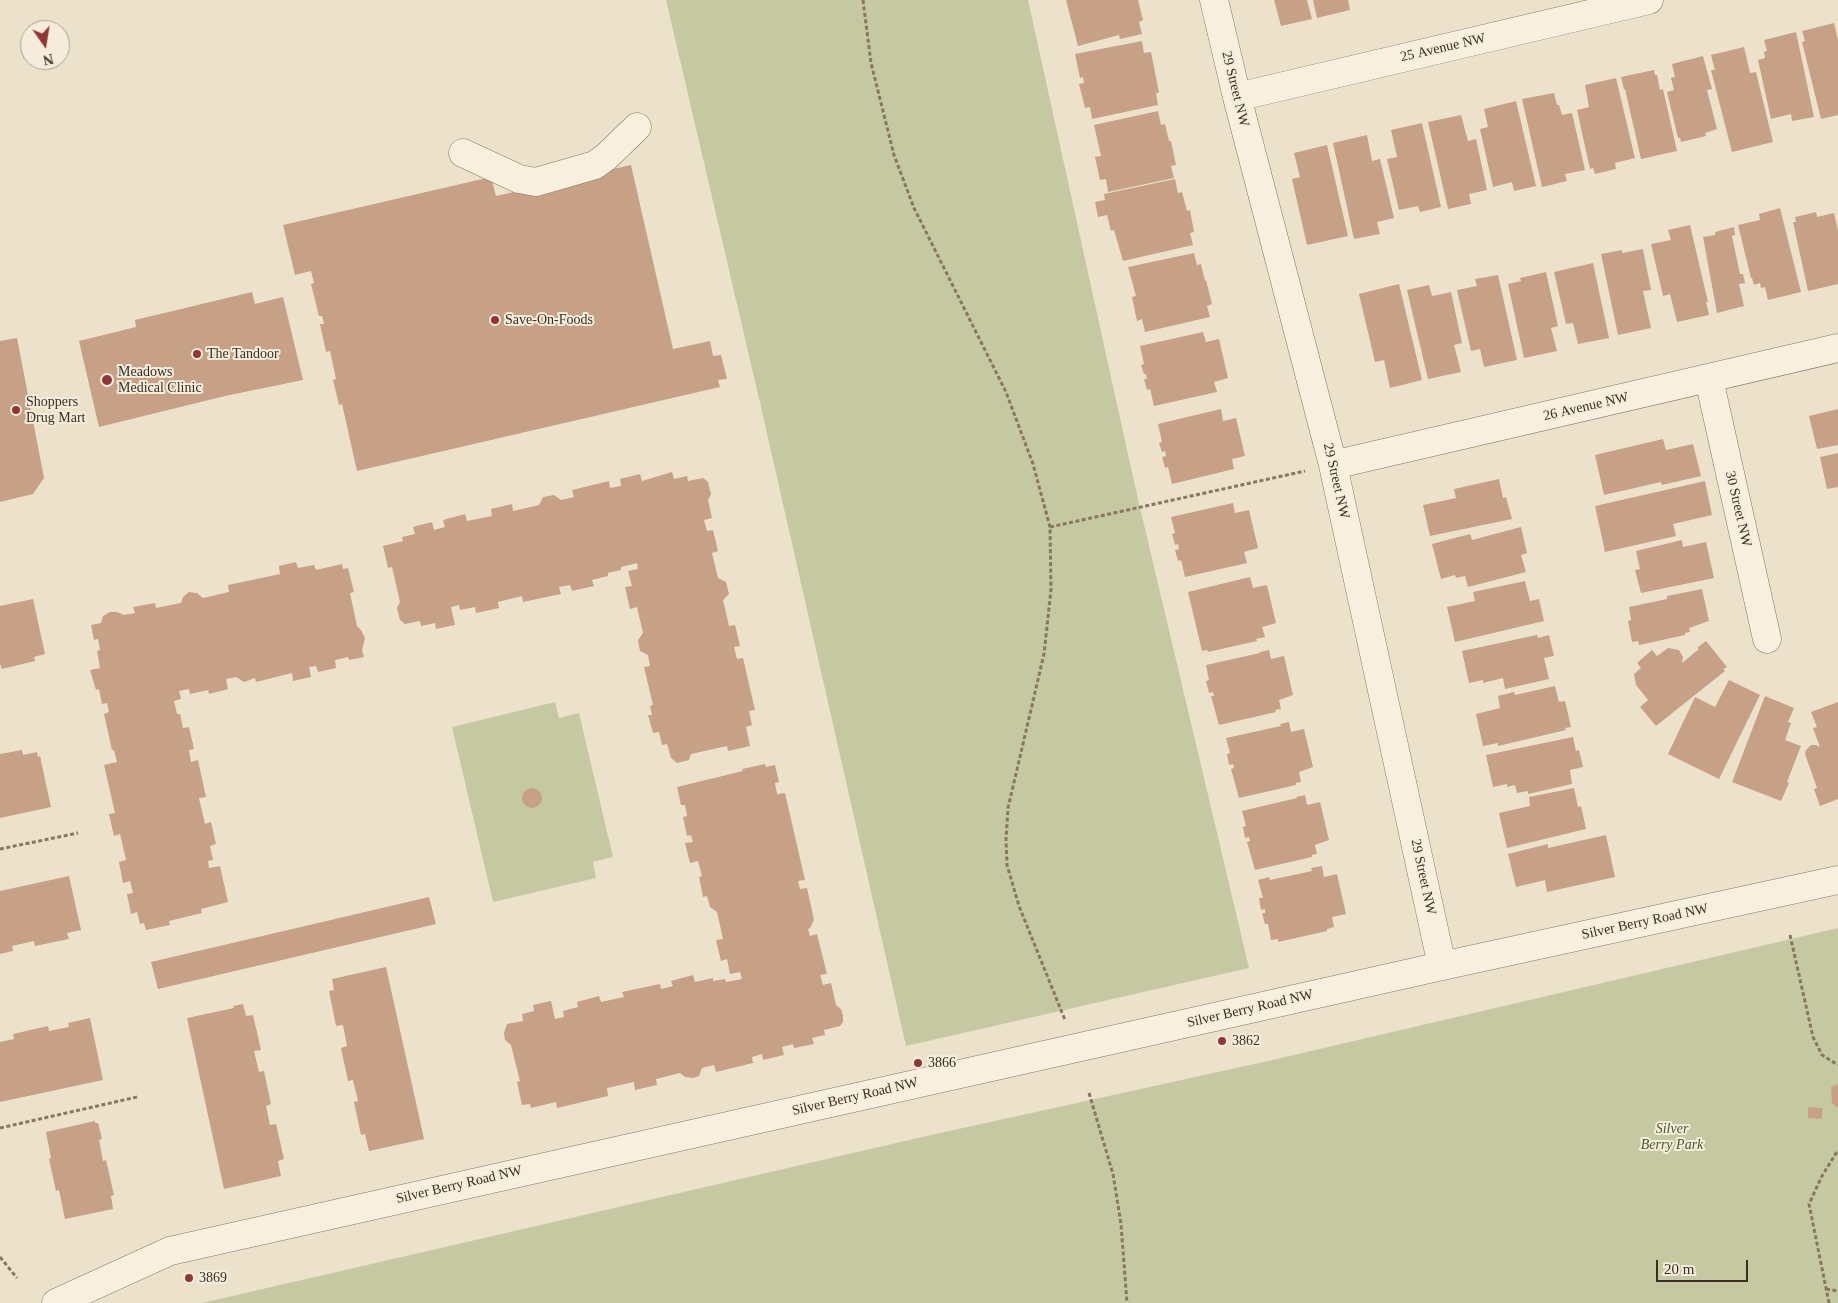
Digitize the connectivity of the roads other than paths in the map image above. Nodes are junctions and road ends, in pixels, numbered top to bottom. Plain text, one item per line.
1 (1214, 0) edge
2 (1649, 0) edge
3 (1237, 97) junction
4 (637, 127) dead end
5 (463, 153) dead end
6 (1838, 348) edge
7 (1709, 379) junction
8 (1333, 465) junction
9 (1767, 639) dead end
10 (1838, 880) edge
11 (1442, 966) junction
12 (56, 1303) edge

1 - 3 street, 29 Street NW
2 - 3 street, 25 Avenue NW
3 - 8 street, 29 Street NW
4 - 5 street
6 - 7 street, 26 Avenue NW
7 - 8 street, 26 Avenue NW
7 - 9 street, 30 Street NW
8 - 11 street, 29 Street NW
10 - 11 street, Silver Berry Road NW
11 - 12 street, Silver Berry Road NW

